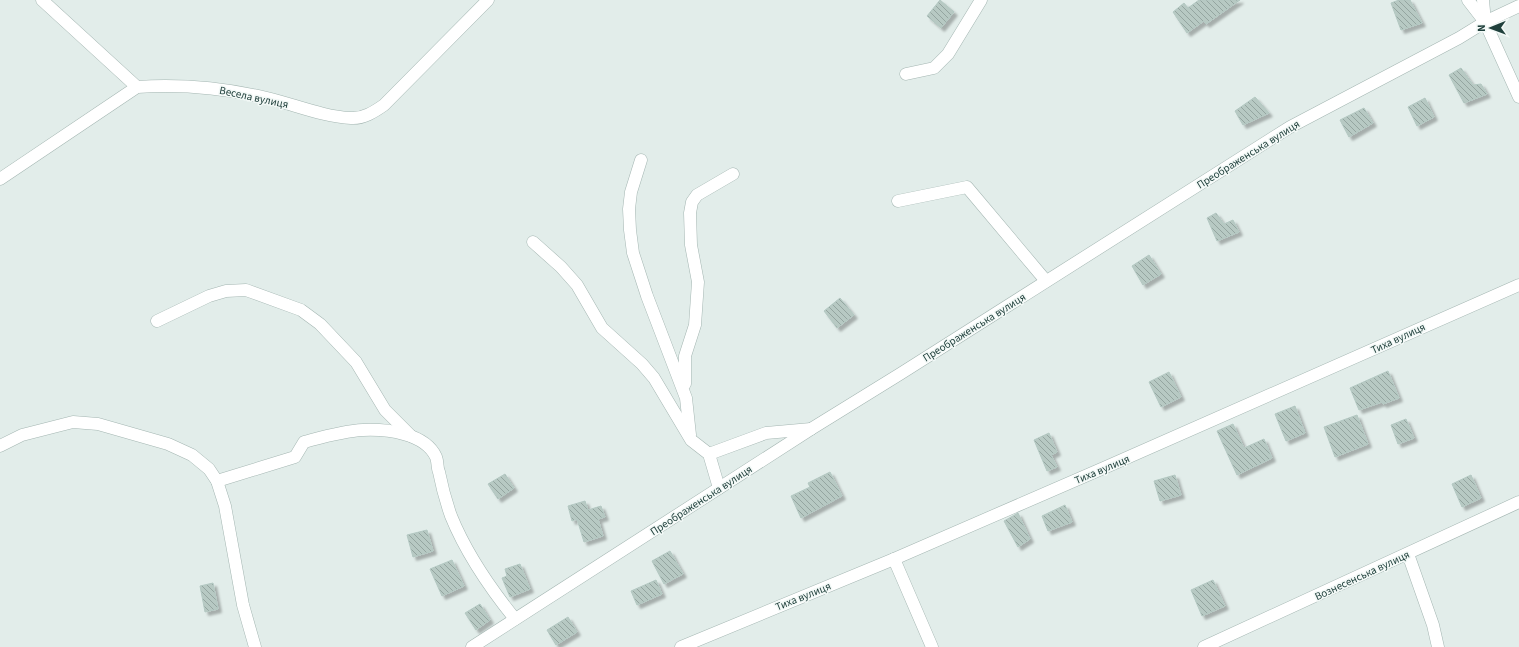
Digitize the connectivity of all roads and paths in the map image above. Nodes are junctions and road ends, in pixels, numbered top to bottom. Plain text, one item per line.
1 (42, 0) edge
2 (488, 0) edge
3 (981, 0) edge
4 (1468, 0) edge
5 (1483, 0) edge
6 (1519, 6) edge
7 (1485, 22) junction
8 (906, 74) dead end
9 (137, 87) junction
10 (1519, 98) edge
11 (641, 160) dead end
12 (732, 174) dead end
13 (0, 179) edge
14 (898, 201) dead end
15 (533, 242) dead end
16 (1046, 281) junction
17 (1519, 285) edge
18 (157, 321) dead end
19 (686, 398) junction
20 (811, 429) junction
21 (412, 437) junction
22 (691, 440) junction
23 (0, 446) edge
24 (709, 454) junction
25 (217, 481) junction
26 (719, 488) junction
27 (1519, 502) edge
28 (1408, 554) junction
29 (894, 559) junction
30 (515, 619) junction
31 (254, 647) edge
32 (472, 647) edge
33 (681, 647) edge
34 (932, 647) edge
35 (1204, 647) edge
36 (1438, 647) edge

1 - 9 street
2 - 9 street, Весела вулиця
3 - 8 street
4 - 7 street
5 - 7 street
6 - 7 street, Преображенська вулиця
7 - 10 street
7 - 16 street, Преображенська вулиця
9 - 13 street, Весела вулиця
11 - 19 street
12 - 19 street
14 - 16 street
15 - 22 street
16 - 20 street, Преображенська вулиця
17 - 29 street, Тиха вулиця
18 - 21 street
19 - 22 street
20 - 24 street
20 - 26 street, Преображенська вулиця
21 - 25 street
21 - 30 street
22 - 24 street
23 - 25 street
24 - 26 street
25 - 31 street
26 - 30 street, Преображенська вулиця
27 - 28 street, Вознесенська вулиця
28 - 35 street, Вознесенська вулиця
28 - 36 street
29 - 33 street, Тиха вулиця
29 - 34 street
30 - 32 street, Преображенська вулиця

